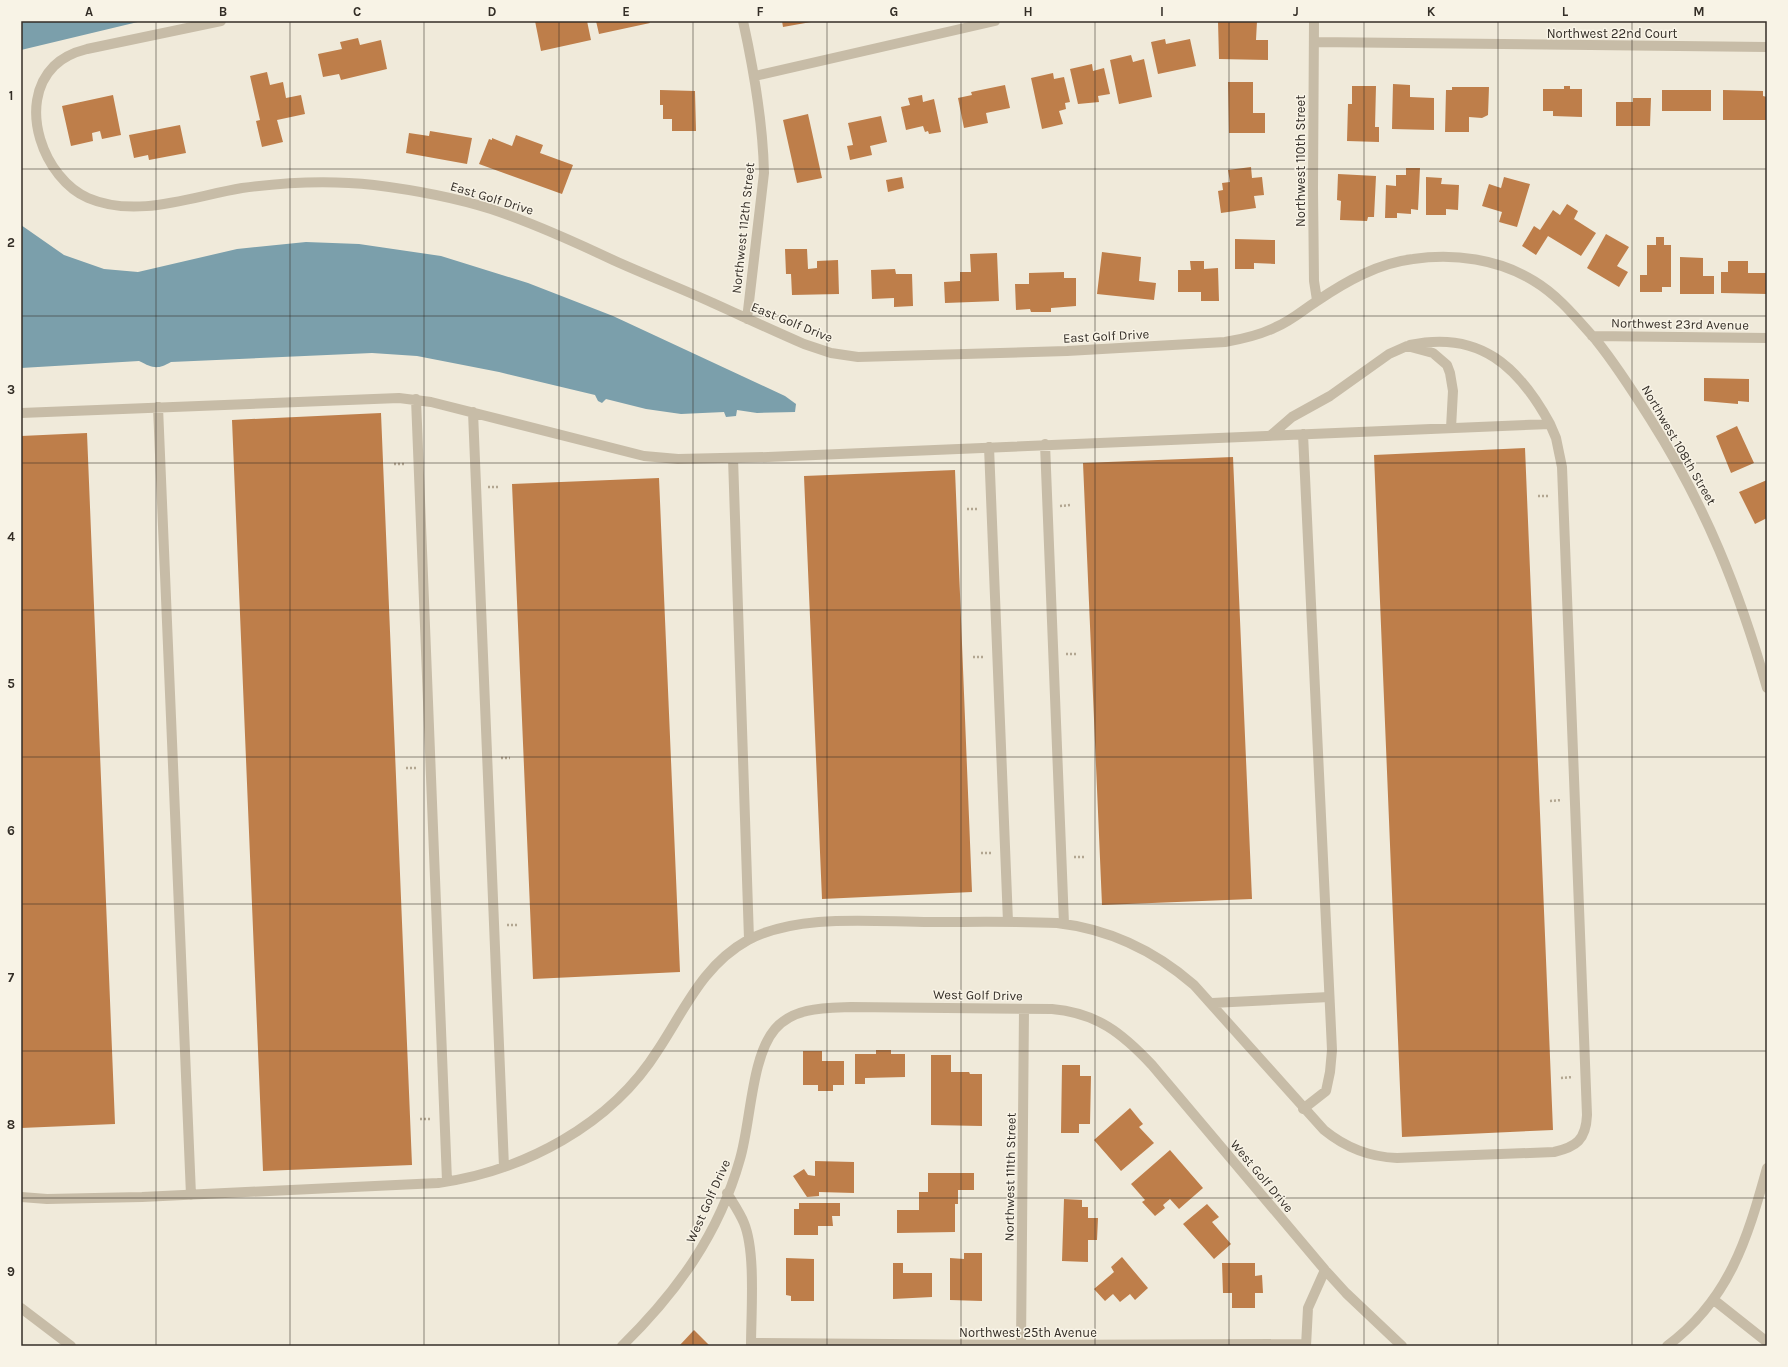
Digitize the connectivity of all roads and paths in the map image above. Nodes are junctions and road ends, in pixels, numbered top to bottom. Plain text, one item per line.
1 (221, 21) edge
2 (743, 21) edge
3 (995, 21) edge
4 (1314, 21) edge
5 (1314, 42) junction
6 (1767, 47) edge
7 (754, 76) junction
8 (1317, 300) junction
9 (747, 319) junction
10 (1592, 336) junction
11 (1767, 338) edge
12 (1407, 346) junction
13 (416, 400) junction
14 (158, 407) junction
15 (473, 412) junction
16 (21, 413) edge
17 (1550, 424) junction
18 (1451, 428) junction
19 (1303, 434) junction
20 (1270, 436) junction
21 (1046, 444) junction
22 (989, 447) junction
23 (733, 458) junction
24 (394, 464) dead end
25 (408, 464) dead end
26 (485, 487) dead end
27 (500, 487) dead end
28 (1538, 496) dead end
29 (1553, 496) dead end
30 (1071, 505) dead end
31 (1057, 506) dead end
32 (967, 509) dead end
33 (981, 509) dead end
34 (1063, 654) dead end
35 (1077, 654) dead end
36 (973, 657) dead end
37 (988, 657) dead end
38 (1767, 688) edge
39 (406, 768) dead end
40 (421, 768) dead end
41 (1565, 800) dead end
42 (1550, 801) dead end
43 (981, 853) dead end
44 (995, 853) dead end
45 (1071, 857) dead end
46 (1085, 857) dead end
47 (1008, 922) junction
48 (1064, 924) junction
49 (517, 925) dead end
50 (503, 926) dead end
51 (749, 939) junction
52 (1329, 997) junction
53 (1212, 1003) junction
54 (1024, 1008) junction
55 (1576, 1077) dead end
56 (1561, 1078) dead end
57 (1303, 1108) junction
58 (434, 1119) dead end
59 (420, 1120) dead end
60 (504, 1167) junction
61 (1767, 1168) edge
62 (447, 1181) junction
63 (728, 1193) junction
64 (191, 1195) junction
65 (21, 1197) edge
66 (1325, 1270) junction
67 (1714, 1300) junction
68 (21, 1308) edge
69 (1767, 1342) edge
70 (751, 1344) edge
71 (1306, 1345) edge
72 (71, 1346) edge
73 (622, 1346) edge
74 (1021, 1346) edge
75 (1402, 1346) edge
76 (1667, 1346) edge

1 - 9 street, East Golf Drive
2 - 7 street, Northwest 112th Street
3 - 7 street
4 - 5 street, Northwest 110th Street
5 - 6 street, Northwest 22nd Court
5 - 8 street, Northwest 110th Street
7 - 9 street, Northwest 112th Street
8 - 9 street, East Golf Drive
8 - 10 street, East Golf Drive
10 - 11 street, Northwest 23rd Avenue
10 - 38 street, Northwest 108th Street
12 - 17 street
12 - 18 street
12 - 20 street
13 - 14 street
13 - 15 street
13 - 62 street
14 - 16 street
14 - 64 street
15 - 23 street
15 - 60 street
17 - 18 street
17 - 57 street
18 - 19 street
19 - 20 street
19 - 52 street
20 - 21 street
21 - 22 street
21 - 48 street
22 - 23 street
22 - 47 street
23 - 51 street
24 - 25 path
26 - 27 path
28 - 29 path
30 - 31 path
32 - 33 path
34 - 35 path
36 - 37 path
39 - 40 path
41 - 42 path
43 - 44 path
45 - 46 path
47 - 48 street
47 - 51 street
48 - 53 street
49 - 50 path
51 - 60 street
52 - 53 street
52 - 57 street
53 - 57 street
54 - 63 street, West Golf Drive
54 - 66 street, West Golf Drive
54 - 74 street, Northwest 111th Street
55 - 56 path
58 - 59 path
60 - 62 street
61 - 67 street
62 - 64 street
63 - 70 street
63 - 73 street, West Golf Drive
64 - 65 street
66 - 71 street
66 - 75 street, West Golf Drive
67 - 69 street
67 - 76 street
68 - 72 street
70 - 74 street, Northwest 25th Avenue
71 - 74 street, Northwest 25th Avenue

